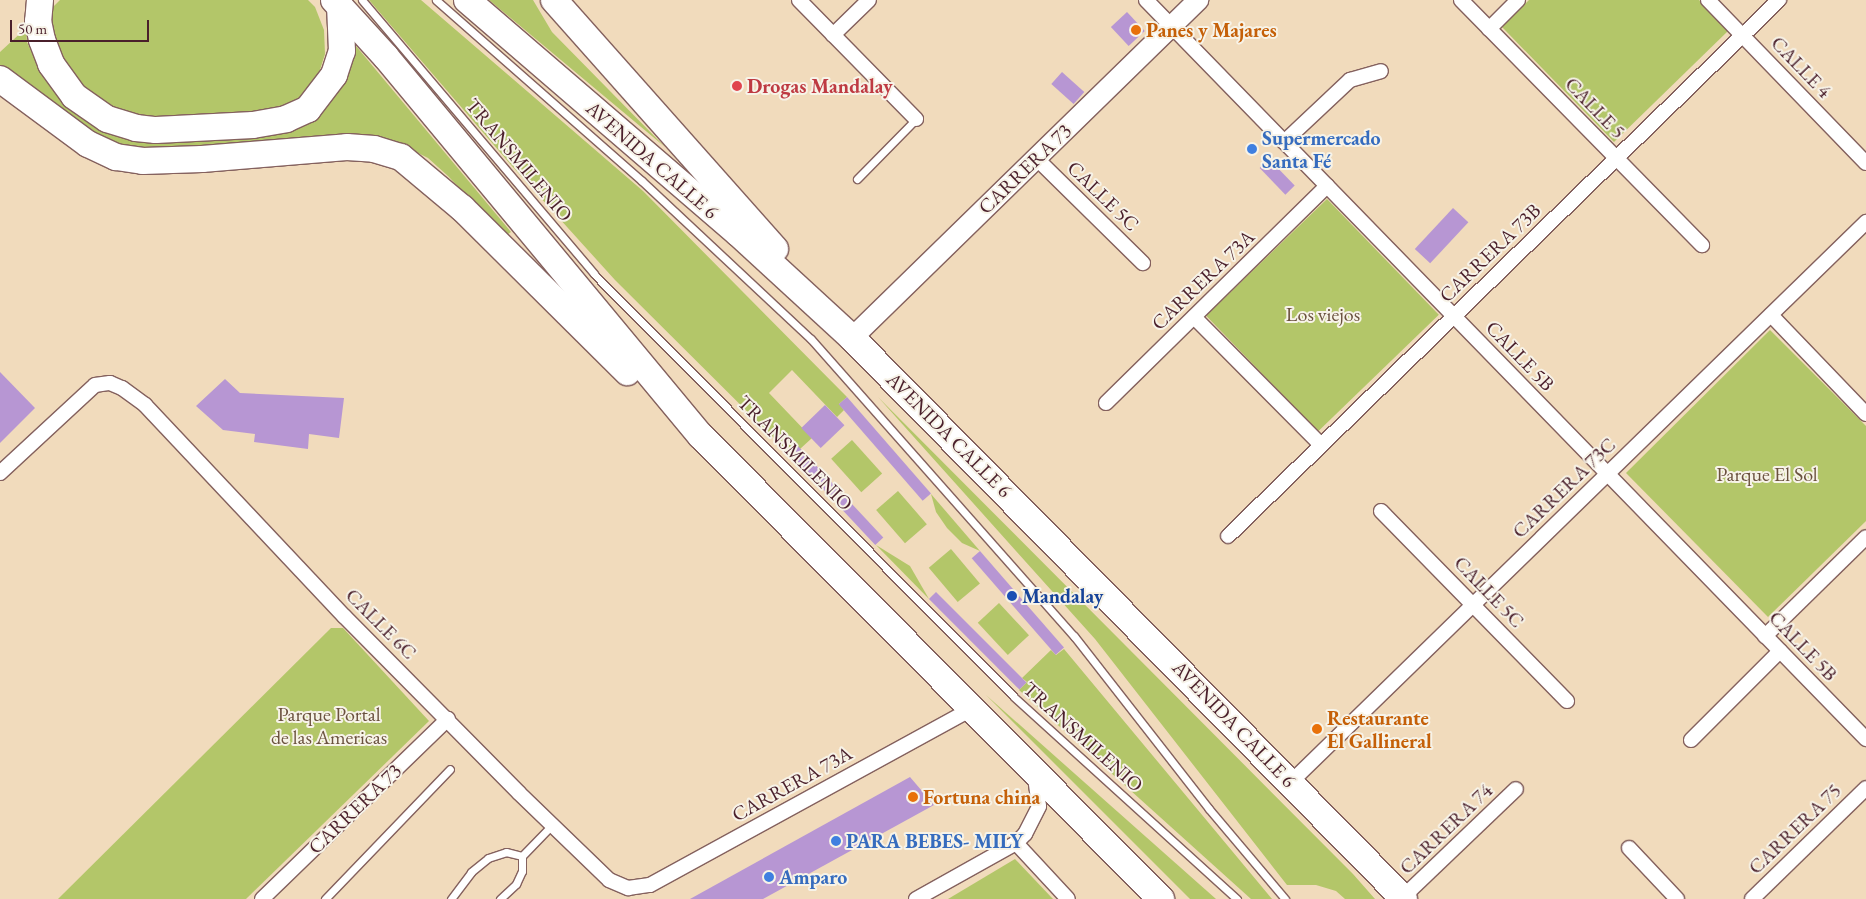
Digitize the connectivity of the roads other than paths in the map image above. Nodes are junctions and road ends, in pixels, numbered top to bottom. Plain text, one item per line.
1 (40, 0) edge
2 (436, 0) edge
3 (467, 0) edge
4 (554, 0) edge
5 (799, 0) edge
6 (869, 0) edge
7 (1146, 0) edge
8 (1198, 0) edge
9 (1461, 0) edge
10 (1518, 0) edge
11 (1708, 0) edge
12 (1779, 0) edge
13 (346, 2) edge
14 (1171, 26) junction
15 (1489, 29) junction
16 (833, 35) junction
17 (1742, 36) junction
18 (1381, 71) dead end
19 (0, 79) edge
20 (916, 119) joint
21 (1284, 142) junction
22 (1036, 158) junction
23 (1616, 158) junction
24 (1866, 163) edge
25 (858, 179) dead end
26 (1327, 186) junction
27 (1866, 222) edge
28 (1702, 245) dead end
29 (1143, 263) dead end
30 (1771, 315) junction
31 (1454, 316) junction
32 (1194, 317) junction
33 (852, 338) junction
34 (1106, 403) dead end
35 (1866, 414) edge
36 (701, 436) junction
37 (1321, 445) junction
38 (0, 473) edge
39 (1607, 474) junction
40 (1381, 511) dead end
41 (1228, 536) dead end
42 (1866, 537) edge
43 (1473, 605) junction
44 (1765, 636) junction
45 (1780, 651) junction
46 (1567, 701) dead end
47 (972, 709) junction
48 (448, 719) junction
49 (1866, 739) edge
50 (1690, 740) dead end
51 (450, 770) dead end
52 (1033, 770) junction
53 (1291, 782) junction
54 (1866, 788) edge
55 (1516, 789) dead end
56 (552, 825) junction
57 (1016, 843) junction
58 (1629, 848) dead end
59 (522, 856) junction
60 (628, 888) joint
61 (1404, 898) edge
62 (262, 899) edge
63 (325, 899) edge
64 (451, 899) edge
65 (500, 899) edge
66 (916, 899) edge
67 (1068, 899) edge
68 (1161, 899) edge
69 (1238, 899) edge
70 (1285, 899) edge
71 (1677, 899) edge
72 (1752, 899) edge

1 - 13 highway
2 - 70 lane, TRANSMILENIO
3 - 33 highway, AVENIDA CALLE 6
4 - 33 highway
5 - 16 street
6 - 16 street
7 - 14 street, CALLE 5B
8 - 14 street, CARRERA 73
9 - 15 street, CALLE 5
10 - 15 street
11 - 17 street, CALLE 4
12 - 17 street, CARRERA 73B
13 - 36 highway
13 - 69 lane, TRANSMILENIO
14 - 21 street, CALLE 5B
14 - 22 street, CARRERA 73
15 - 23 street, CALLE 5
16 - 20 street
17 - 23 street, CARRERA 73B
17 - 24 street, CALLE 4
18 - 21 street
19 - 36 highway
20 - 25 lane
21 - 26 street, CALLE 5B
22 - 29 street, CALLE 5C
22 - 33 street, CARRERA 73
23 - 28 street, CALLE 5
23 - 31 street, CARRERA 73B
26 - 31 street, CALLE 5B
26 - 32 street, CARRERA 73A
27 - 30 street, CARRERA 73C
30 - 35 street
30 - 39 street, CARRERA 73C
31 - 37 street, CARRERA 73B
31 - 39 street, CALLE 5B
32 - 34 street, CARRERA 73A
32 - 37 street
33 - 53 highway, AVENIDA CALLE 6
36 - 47 highway
37 - 41 street, CARRERA 73B
38 - 48 street, CALLE 6C
39 - 43 street, CARRERA 73C
39 - 44 street, CALLE 5B
40 - 43 street, CALLE 5C
42 - 44 street
43 - 46 street, CALLE 5C
43 - 53 street, CARRERA 73C
44 - 45 street, CALLE 5B
45 - 49 street, CALLE 5B
45 - 50 street
47 - 52 highway
47 - 60 street, CARRERA 73A
48 - 56 street, CALLE 6C
48 - 62 street, CARRERA 73
51 - 63 lane
52 - 57 street
52 - 68 highway
53 - 61 highway, AVENIDA CALLE 6
54 - 72 street, CARRERA 75
55 - 61 street, CARRERA 74
56 - 59 lane
56 - 60 street, CALLE 6C
57 - 66 street
57 - 67 street
58 - 71 street
59 - 64 lane
59 - 65 lane

